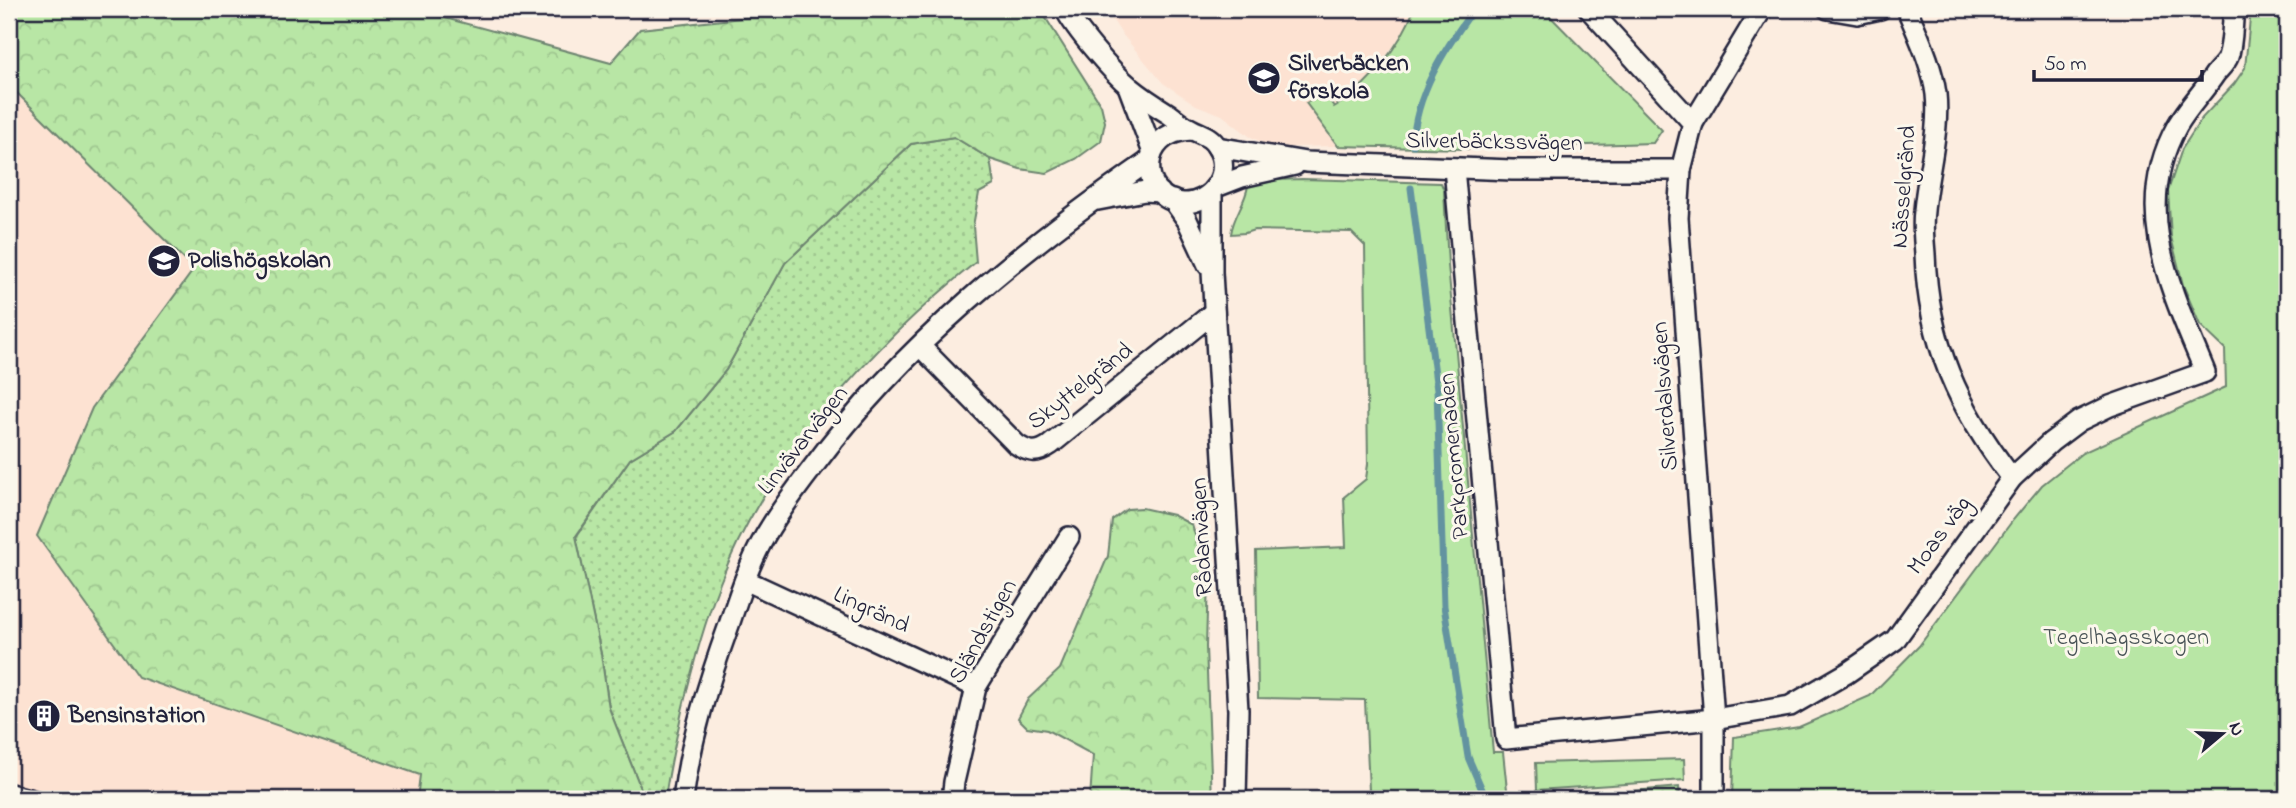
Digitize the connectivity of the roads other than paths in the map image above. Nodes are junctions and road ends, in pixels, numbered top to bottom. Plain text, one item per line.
1 (1065, 9) edge
2 (1589, 9) edge
3 (1762, 9) edge
4 (1828, 9) edge
5 (1880, 9) edge
6 (1907, 9) edge
7 (2234, 9) edge
8 (1128, 86) junction
9 (1693, 123) junction
10 (1192, 130) junction
11 (1217, 147) junction
12 (1151, 155) junction
13 (1306, 162) junction
14 (1454, 168) junction
15 (1681, 170) junction
16 (1214, 190) junction
17 (1167, 196) junction
18 (1097, 200) junction
19 (1212, 272) junction
20 (1214, 312) junction
21 (920, 346) junction
22 (2012, 478) junction
23 (1069, 537) dead end
24 (745, 580) junction
25 (976, 687) junction
26 (1714, 719) junction
27 (1506, 739) joint
28 (9, 789) edge
29 (45, 799) edge
30 (683, 799) edge
31 (952, 799) edge
32 (1236, 799) edge
33 (1714, 799) edge

1 - 8 street, Rådanvägen
2 - 9 street
3 - 9 street, Silverdalsvägen
4 - 5 street
6 - 22 street, Nässelgränd
7 - 22 street, Moas väg
8 - 10 street, Rådanvägen
8 - 12 street, Rådanvägen
9 - 15 street, Silverdalsvägen
10 - 11 street, Rådanvägen
10 - 12 street
11 - 13 street, Silverbäckssvägen
11 - 16 street, Rådanvägen
12 - 17 street, Rådanvägen
12 - 18 street, Linvävarvägen
13 - 14 street, Silverbäckssvägen
13 - 16 street, Silverbäckssvägen
14 - 15 street, Silverbäckssvägen
14 - 27 street, Parkpromenaden
15 - 26 street, Silverdalsvägen
16 - 17 street
16 - 19 street, Rådanvägen
17 - 18 street, Linvävarvägen
17 - 19 street, Rådanvägen
18 - 21 street, Linvävarvägen
19 - 20 street, Rådanvägen
20 - 21 street, Skyttelgränd
20 - 32 street, Rådanvägen
21 - 24 street, Linvävarvägen
22 - 26 street, Moas väg
23 - 25 street, Sländstigen
24 - 25 street, Lingränd
24 - 30 street, Linvävarvägen
25 - 31 street, Sländstigen
26 - 27 street, Moas väg
26 - 33 street, Silverdalsvägen
28 - 29 lane

